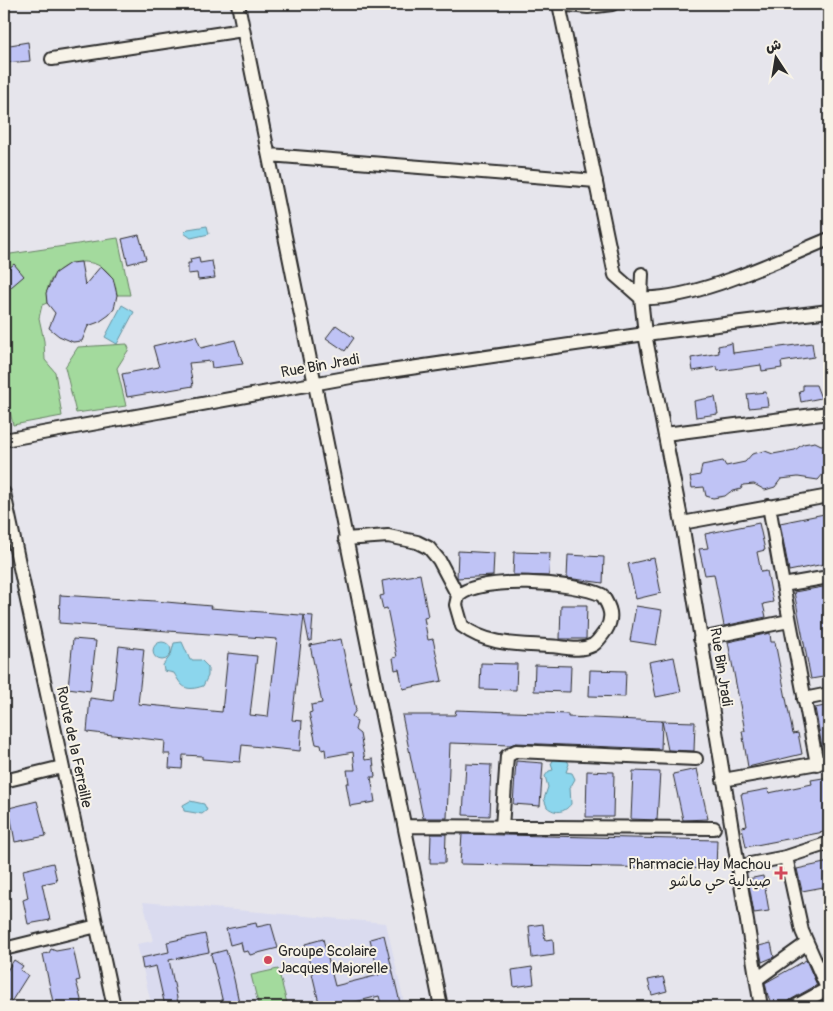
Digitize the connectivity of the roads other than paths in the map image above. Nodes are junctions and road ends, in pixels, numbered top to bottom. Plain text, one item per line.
1 (238, 4) edge
2 (559, 4) edge
3 (612, 4) edge
4 (243, 30) junction
5 (52, 58) dead end
6 (269, 155) junction
7 (596, 181) junction
8 (829, 239) edge
9 (642, 274) dead end
10 (641, 298) junction
11 (829, 311) edge
12 (644, 334) junction
13 (314, 384) junction
14 (829, 414) edge
15 (665, 434) junction
16 (4, 440) edge
17 (4, 493) edge
18 (829, 496) edge
19 (769, 506) junction
20 (682, 523) junction
21 (345, 539) junction
22 (829, 577) edge
23 (783, 585) junction
24 (458, 596) junction
25 (789, 621) junction
26 (700, 639) junction
27 (829, 694) edge
28 (804, 699) junction
29 (696, 759) dead end
30 (823, 763) edge
31 (62, 767) junction
32 (723, 780) junction
33 (4, 781) edge
34 (405, 826) junction
35 (502, 827) junction
36 (714, 828) dead end
37 (829, 843) edge
38 (786, 857) junction
39 (740, 866) junction
40 (96, 926) junction
41 (807, 944) junction
42 (4, 949) edge
43 (757, 980) junction
44 (828, 988) edge
45 (114, 1007) edge
46 (441, 1007) edge
47 (761, 1007) edge
48 (794, 1007) edge

1 - 4 street
2 - 3 street
2 - 7 street
4 - 5 street
4 - 6 street
6 - 7 street
6 - 13 street
7 - 10 street
8 - 10 street
9 - 10 street, Rue Bin Jradi
10 - 12 street, Rue Bin Jradi
11 - 12 street, Rue Bin Jradi
12 - 13 street, Rue Bin Jradi
12 - 15 street, Rue Bin Jradi
13 - 16 street, Rue Bin Jradi
13 - 21 street
14 - 15 street
15 - 20 street, Rue Bin Jradi
17 - 31 street, Route de la Ferraille
18 - 19 street
19 - 20 street
19 - 23 street
20 - 26 street, Rue Bin Jradi
21 - 24 street
21 - 34 street
22 - 23 street
23 - 25 street
24 - 24 street
25 - 26 street
25 - 28 street
26 - 32 street, Rue Bin Jradi
27 - 28 street
28 - 30 street
29 - 35 street
30 - 32 street
31 - 33 street
31 - 40 street, Route de la Ferraille
32 - 39 street, Rue Bin Jradi
34 - 35 street
34 - 46 street
35 - 36 street
37 - 38 street
38 - 39 street
38 - 41 street
39 - 43 street, Rue Bin Jradi
40 - 42 street
40 - 45 street, Route de la Ferraille
41 - 43 street
41 - 44 street
43 - 47 street, Rue Bin Jradi
44 - 48 street

